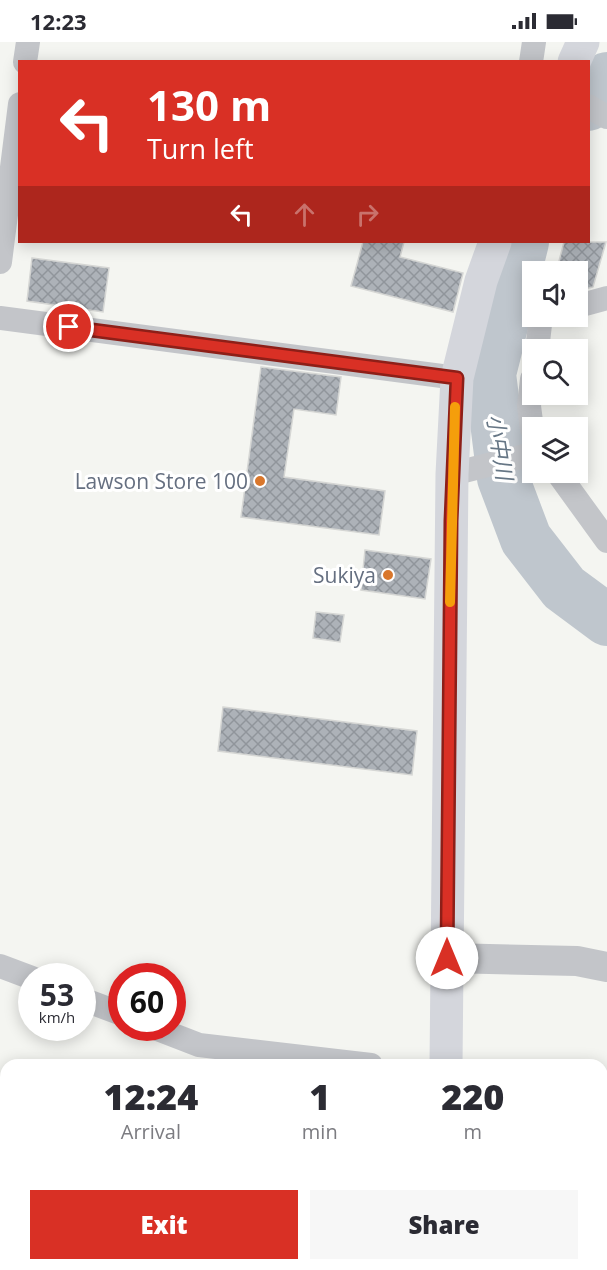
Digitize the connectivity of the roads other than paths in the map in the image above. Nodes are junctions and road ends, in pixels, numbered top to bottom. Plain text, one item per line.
1 (28, 42) edge
2 (534, 42) edge
3 (583, 42) edge
4 (25, 60) edge
5 (531, 60) edge
6 (575, 60) edge
7 (590, 107) edge
8 (607, 117) edge
9 (18, 120) edge
10 (495, 243) edge
11 (0, 262) edge
12 (607, 298) edge
13 (588, 303) edge
14 (0, 318) edge
15 (457, 378) junction
16 (522, 456) edge
17 (452, 474) junction
18 (564, 483) edge
19 (607, 541) edge
20 (447, 958) junction
21 (0, 966) edge
22 (607, 967) edge
23 (18, 973) edge
24 (186, 1040) edge
25 (319, 1059) edge
26 (446, 1059) edge

1 - 4 street
2 - 5 street
3 - 6 main road
7 - 8 street
9 - 11 street
10 - 15 main road
12 - 13 street
14 - 15 street
15 - 17 main road
16 - 17 street
17 - 20 main road
18 - 19 street
20 - 22 street
20 - 26 main road
21 - 23 street
24 - 25 street

